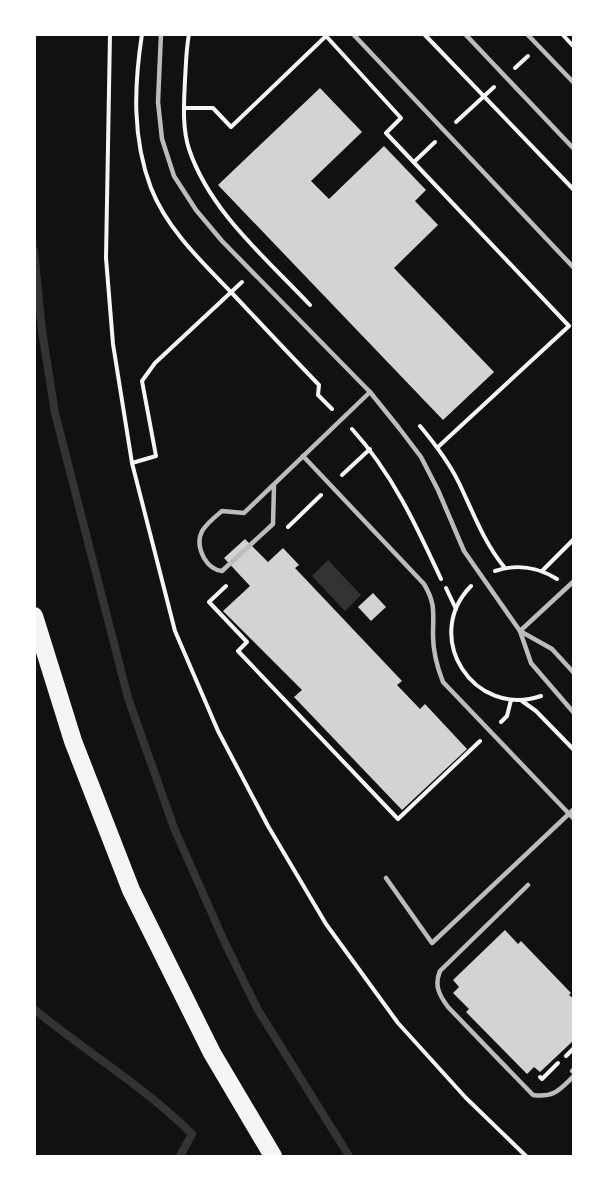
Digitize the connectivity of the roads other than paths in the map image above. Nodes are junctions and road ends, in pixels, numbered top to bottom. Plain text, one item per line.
1 (161, 34) edge
2 (353, 34) edge
3 (465, 34) edge
4 (527, 34) edge
5 (573, 83) edge
6 (573, 149) edge
7 (573, 268) edge
8 (370, 392) junction
9 (303, 456) junction
10 (274, 486) junction
11 (573, 581) edge
12 (34, 616) edge
13 (520, 631) junction
14 (573, 673) edge
15 (573, 713) edge
16 (573, 809) edge
17 (568, 814) junction
18 (573, 819) edge
19 (386, 878) dead end
20 (528, 885) dead end
21 (573, 1072) edge
22 (273, 1156) edge

1 - 8 lane
2 - 7 lane
3 - 6 lane
4 - 5 lane
8 - 9 lane
8 - 13 lane
9 - 10 lane
9 - 17 lane
10 - 10 lane
11 - 13 lane
12 - 22 highway
13 - 14 lane
13 - 15 lane
16 - 17 lane
17 - 18 lane
17 - 19 lane
20 - 21 lane

